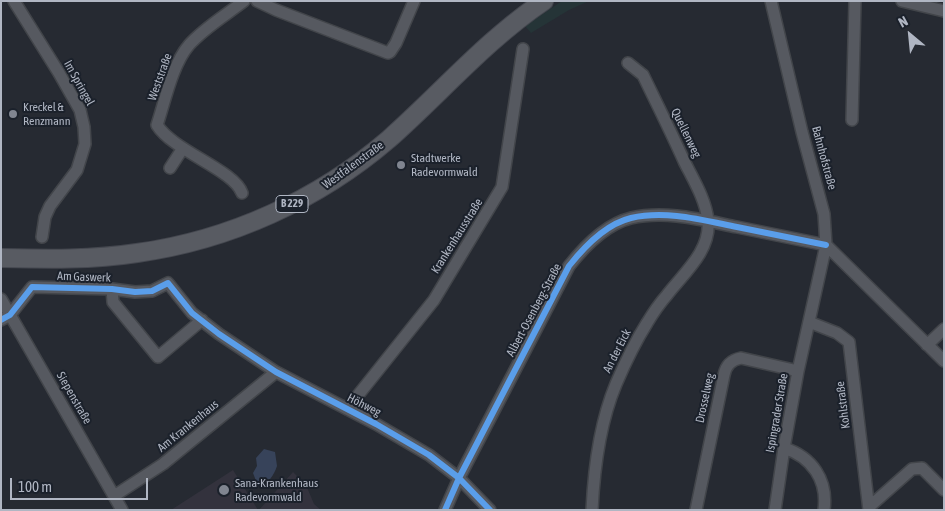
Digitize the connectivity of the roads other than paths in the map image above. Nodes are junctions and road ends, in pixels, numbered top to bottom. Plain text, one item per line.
1 (14, 1) edge
2 (244, 1) edge
3 (258, 1) edge
4 (414, 1) edge
5 (544, 1) edge
6 (771, 1) edge
7 (855, 1) edge
8 (902, 1) edge
9 (924, 4) edge
10 (944, 11) edge
11 (523, 48) dead end
12 (628, 63) dead end
13 (852, 120) dead end
14 (182, 148) junction
15 (170, 168) dead end
16 (242, 193) dead end
17 (708, 222) junction
18 (42, 237) dead end
19 (826, 245) junction
20 (1, 258) edge
21 (168, 283) joint
22 (112, 289) junction
23 (1, 299) edge
24 (6, 318) edge
25 (202, 320) junction
26 (809, 322) junction
27 (944, 329) edge
28 (927, 346) junction
29 (944, 361) edge
30 (798, 371) junction
31 (276, 372) junction
32 (348, 410) junction
33 (784, 448) junction
34 (459, 478) junction
35 (944, 490) edge
36 (114, 496) junction
37 (869, 508) edge
38 (122, 510) edge
39 (445, 510) edge
40 (490, 510) edge
41 (592, 510) edge
42 (696, 510) edge
43 (775, 510) edge
44 (824, 510) edge

1 - 18 street, Im Springel
2 - 14 street, Weststraße
3 - 4 street
5 - 20 main road, Westfalenstraße / B 229
6 - 19 street, Bahnhofstraße
7 - 13 street
8 - 9 street
9 - 10 street
11 - 32 street, Krankenhausstraße
12 - 17 street, Quellenweg
14 - 15 street
14 - 16 street, Weststraße
17 - 19 street, Albert-Osenberg-Straße
17 - 34 street, Albert-Osenberg-Straße
17 - 41 street, An der Eick
19 - 26 street, Bahnhofstraße
19 - 28 street
21 - 22 street, Am Gaswerk
21 - 25 street, Höhweg
22 - 24 street, Am Gaswerk
22 - 25 street
23 - 24 street, Siepenstraße
24 - 36 street, Siepenstraße
25 - 31 street, Höhweg
26 - 30 street, Ispingrader Straße
26 - 37 street, Kohlstraße
27 - 28 street
28 - 29 street
30 - 33 street, Ispingrader Straße
30 - 42 street, Drosselweg
31 - 32 street, Höhweg
31 - 36 street, Am Krankenhaus
32 - 34 street, Höhweg
33 - 43 street, Ispingrader Straße
33 - 44 street
34 - 39 street, Albert-Osenberg-Straße
34 - 40 street, Höhweg
35 - 37 street
36 - 38 street, Siepenstraße

